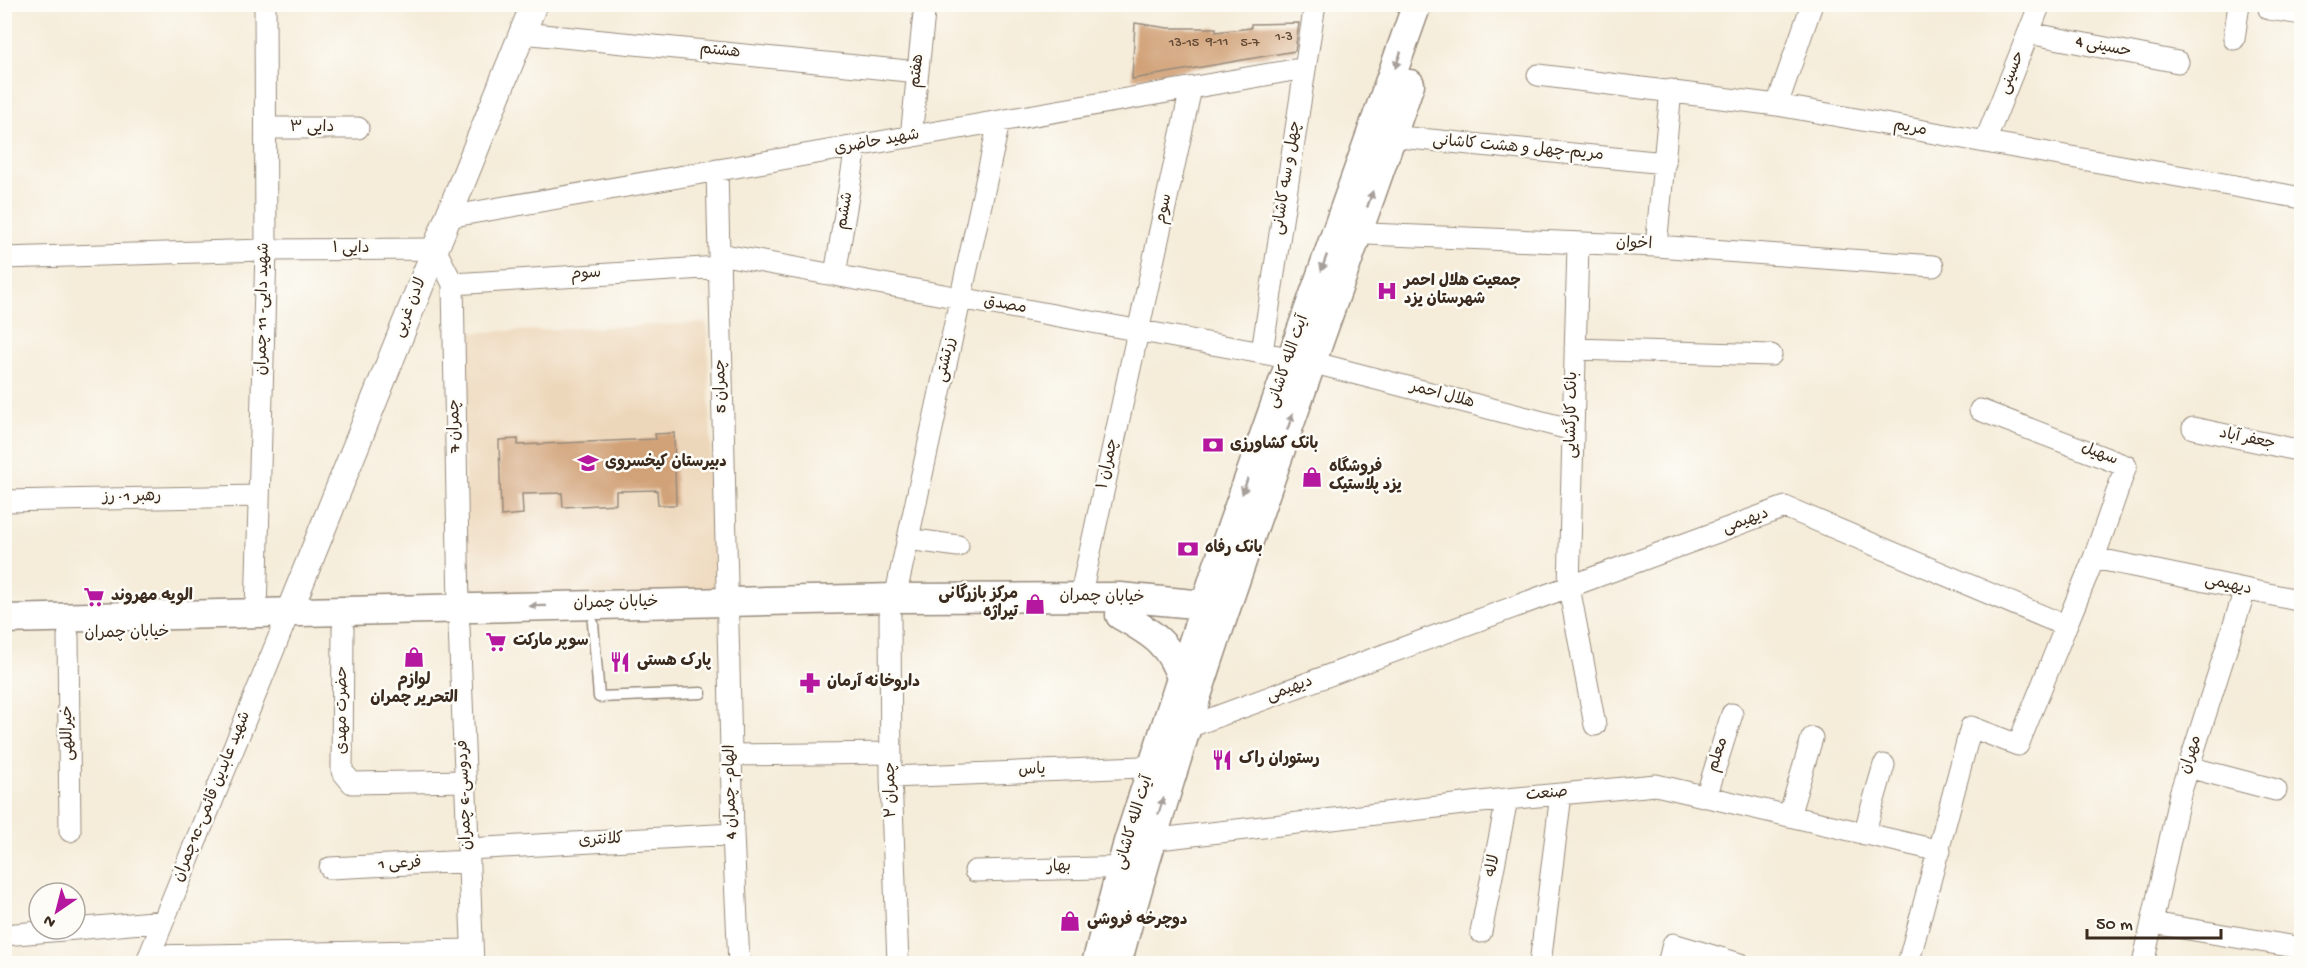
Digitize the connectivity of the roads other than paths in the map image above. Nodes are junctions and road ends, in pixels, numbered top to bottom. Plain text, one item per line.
1 (265, 4) edge
2 (534, 4) edge
3 (925, 4) edge
4 (1315, 4) edge
5 (1417, 4) edge
6 (1438, 4) edge
7 (1812, 4) edge
8 (2040, 4) edge
9 (2240, 4) edge
10 (2270, 9) dead end
11 (2301, 14) edge
12 (522, 33) junction
13 (2028, 33) junction
14 (2234, 39) dead end
15 (2178, 62) dead end
16 (1305, 68) junction
17 (918, 72) junction
18 (1538, 75) dead end
19 (1191, 88) junction
20 (1671, 90) junction
21 (1777, 105) junction
22 (999, 122) junction
23 (266, 128) junction
24 (358, 128) dead end
25 (1382, 136) junction
26 (911, 137) junction
27 (1985, 142) junction
28 (856, 147) junction
29 (1665, 163) junction
30 (717, 171) junction
31 (2301, 198) edge
32 (448, 217) junction
33 (1346, 233) junction
34 (1578, 244) junction
35 (1656, 246) junction
36 (435, 249) junction
37 (266, 250) junction
38 (4, 258) edge
39 (719, 260) junction
40 (1933, 266) dead end
41 (835, 275) junction
42 (453, 284) junction
43 (961, 298) junction
44 (1138, 330) junction
45 (1575, 348) junction
46 (1262, 352) junction
47 (1771, 355) dead end
48 (1301, 360) junction
49 (1980, 410) dead end
50 (2193, 428) dead end
51 (1573, 430) junction
52 (2301, 451) edge
53 (259, 496) junction
54 (4, 501) edge
55 (908, 540) junction
56 (958, 546) dead end
57 (2094, 558) junction
58 (1216, 571) junction
59 (1569, 586) junction
60 (2245, 590) junction
61 (1080, 597) junction
62 (1169, 600) junction
63 (2301, 601) edge
64 (893, 607) junction
65 (728, 610) junction
66 (256, 612) junction
67 (1213, 614) junction
68 (1120, 615) junction
69 (459, 617) junction
70 (4, 618) edge
71 (285, 621) junction
72 (593, 623) junction
73 (2066, 626) junction
74 (343, 629) junction
75 (68, 636) junction
76 (4, 637) edge
77 (1182, 681) junction
78 (701, 693) dead end
79 (1732, 714) dead end
80 (1595, 725) dead end
81 (1175, 729) junction
82 (1812, 738) dead end
83 (891, 753) junction
84 (731, 755) junction
85 (1884, 765) dead end
86 (1163, 766) junction
87 (2188, 767) junction
88 (891, 777) junction
89 (466, 781) junction
90 (2276, 790) dead end
91 (1561, 794) junction
92 (1706, 797) junction
93 (1507, 799) junction
94 (1789, 816) junction
95 (70, 831) dead end
96 (733, 834) junction
97 (1863, 834) junction
98 (1940, 851) junction
99 (1136, 854) junction
100 (469, 855) junction
101 (330, 868) dead end
102 (975, 871) dead end
103 (163, 921) junction
104 (2152, 923) junction
105 (87, 928) edge
106 (1481, 932) dead end
107 (27, 933) edge
108 (4, 935) edge
109 (2301, 948) edge
110 (473, 957) edge
111 (258, 959) edge
112 (147, 960) edge
113 (739, 963) edge
114 (898, 963) edge
115 (1096, 963) edge
116 (1117, 963) edge
117 (1540, 963) edge
118 (1668, 963) edge
119 (1740, 963) edge
120 (1908, 963) edge
121 (2143, 963) edge

1 - 23 street, شهید دایی- 11 چمران
2 - 12 street, لادن غربی
3 - 17 street, هفتم
4 - 16 street, چهل و سه کاشانی
5 -> 25 main road, آیت الله کاشانی
6 - 25 main road, آیت الله کاشانی
7 - 21 street
8 - 13 street, حسینی
9 - 14 street
10 - 11 street
12 - 17 street, هشتم
12 - 32 street, لادن غربی
13 - 15 street, حسینی 4
13 - 27 street, حسینی
16 - 19 street, شهید حاضری
16 - 46 street, چهل و سه کاشانی
17 - 26 street, هفتم
18 - 20 street, مریم
19 - 22 street, شهید حاضری
19 - 44 street, سوم
20 - 21 street, مریم
20 - 29 street
21 - 27 street, مریم
22 - 26 street, شهید حاضری
22 - 43 street, زرتشتی
23 - 24 street, دایی ۳
23 - 37 street, شهید دایی- 11 چمران
25 - 29 street, مریم-چهل و هشت کاشانی
25 - 33 main road, آیت الله کاشانی
26 - 28 street, شهید حاضری
27 - 31 street, مریم
28 - 30 street, شهید حاضری
28 - 41 street, ششم
29 - 35 street
30 - 32 street, شهید حاضری
30 - 39 street, چمران 5
32 - 36 street, لادن غربی
33 - 34 street, اخوان
33 - 48 main road, آیت الله کاشانی
34 - 35 street, اخوان
34 - 45 street, بانک کارگشایی
35 - 40 street, اخوان
36 - 37 street, دایی ۱
36 - 42 street, چمران 7
36 - 71 street, لادن غربی
37 - 38 street, دایی ۱
37 - 53 street, شهید دایی- 11 چمران
39 - 41 street, مصدق
39 - 42 street, سوم
39 - 65 street, چمران 5
41 - 43 street, مصدق
42 - 69 street, چمران 7
43 - 44 street, مصدق
43 - 55 street, زرتشتی
44 - 46 street, مصدق
44 - 61 street, چمران ۱
45 - 47 street
45 - 51 street, بانک کارگشایی
46 - 48 street, مصدق
48 - 51 street, هلال احمر
48 -> 58 main road, آیت الله کاشانی
67 -> 48 main road, آیت الله کاشانی
49 - 57 street, سهیل
50 - 52 street, جعفر آباد
51 - 59 street, بانک کارگشایی
53 - 54 street, رهبر 1- رز
53 - 66 street, شهید دایی- 11 چمران
55 - 56 street
55 - 64 street, زرتشتی
57 - 60 street, دیهیمی
57 - 73 street
58 - 62 main road
58 - 67 main road, آیت الله کاشانی
59 - 73 street, دیهیمی
59 - 80 street, بانک کارگشایی
59 - 81 street, دیهیمی
60 - 63 street, دیهیمی
60 - 87 street, مهران
61 - 62 main road, خیابان چمران
61 - 64 main road, خیابان چمران
62 - 67 main road, خیابان چمران
64 - 65 main road, خیابان چمران
64 - 68 main road, خیابان چمران
64 - 83 street, چمران ۲
65 -> 69 main road, خیابان چمران
65 - 72 main road, خیابان چمران
65 - 84 street, الهام- چمران 4
66 - 70 main road, خیابان چمران
66 - 71 main road, خیابان چمران
67 - 68 main road, خیابان چمران
67 - 77 main road, آیت الله کاشانی
67 - 81 main road, آیت الله کاشانی
68 - 77 main road
69 - 71 main road, خیابان چمران
69 - 72 main road, خیابان چمران
69 - 74 main road, خیابان چمران
69 - 89 street, فردوسی-6 چمران
71 - 74 main road, خیابان چمران
71 - 75 main road, خیابان چمران
71 - 103 street, شهید عابدین قائمی-10چمران
72 - 78 lane
73 - 98 street
74 - 89 street, حضرت مهدی
75 - 76 main road, خیابان چمران
75 - 95 street, خیراللهی
77 - 81 main road, آیت الله کاشانی
79 - 92 street, معلم
81 - 86 main road, آیت الله کاشانی
82 - 94 street
83 - 84 street
83 - 88 street, چمران ۲
84 - 96 street, الهام- چمران 4
85 - 97 street
86 - 88 street, یاس
86 - 99 main road, آیت الله کاشانی
87 - 90 street
87 - 104 street, مهران
88 - 114 street, چمران ۲
89 - 100 street, فردوسی-6 چمران
91 - 92 street, صنعت
91 - 93 street, صنعت
91 - 117 street
92 - 94 street, صنعت
93 - 99 street, صنعت
93 - 106 street, لاله
94 - 97 street, صنعت
96 - 100 street, کلانتری
96 - 113 street, الهام- چمران 4
97 - 98 street, صنعت
98 - 120 street
99 - 102 street, بهار
99 - 115 main road, آیت الله کاشانی
99 - 116 main road, آیت الله کاشانی
100 - 101 street, فرعی 1
100 - 110 street, فردوسی-6 چمران
103 - 105 street
103 - 112 street, شهید عابدین قائمی-10چمران
104 - 109 street
104 - 121 street, مهران
107 - 108 street
110 - 111 street
111 - 112 street
118 - 119 street

